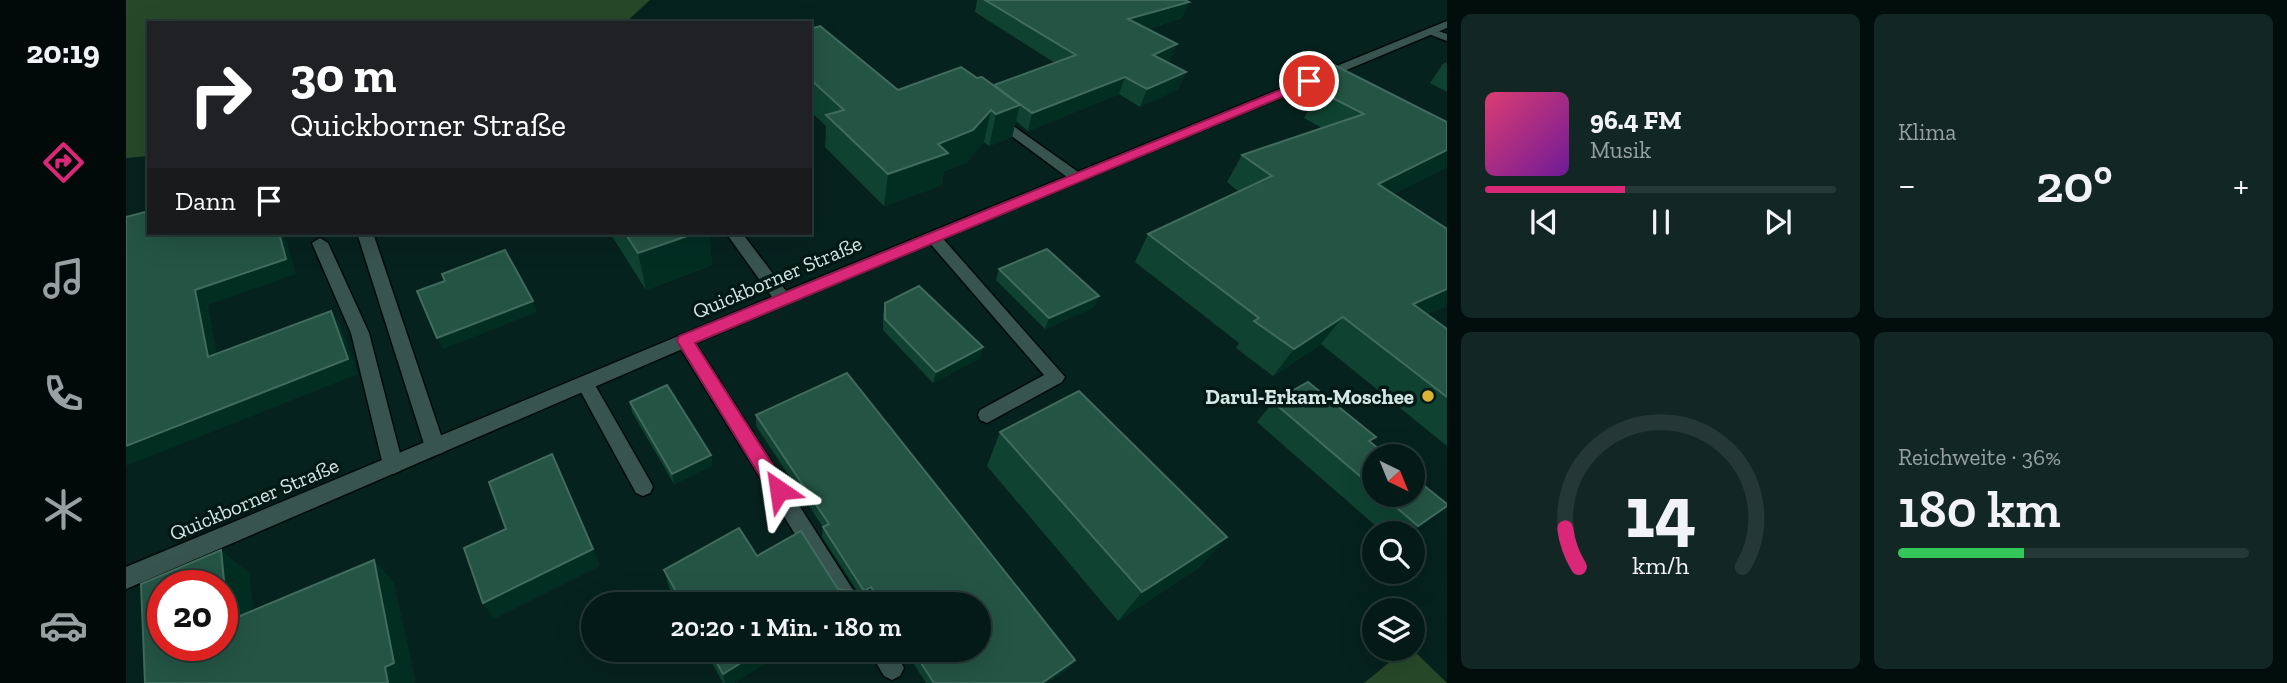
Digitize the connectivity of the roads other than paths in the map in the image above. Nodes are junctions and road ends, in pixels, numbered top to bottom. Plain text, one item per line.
1 (1447, 24) edge
2 (1430, 31) junction
3 (1447, 38) edge
4 (982, 106) edge
5 (1076, 177) junction
6 (366, 235) edge
7 (735, 235) edge
8 (933, 237) junction
9 (320, 243) dead end
10 (783, 299) junction
11 (685, 341) junction
12 (585, 383) junction
13 (988, 415) dead end
14 (435, 447) junction
15 (393, 465) junction
16 (643, 487) dead end
17 (126, 578) edge
18 (843, 592) edge

1 - 2 street, Quickborner Straße
2 - 3 street
2 - 5 street, Quickborner Straße
4 - 5 street
5 - 8 street, Quickborner Straße
6 - 14 street
7 - 10 street
8 - 10 street, Quickborner Straße
8 - 13 street
9 - 15 street
10 - 11 street, Quickborner Straße
11 - 12 street, Quickborner Straße
11 - 18 street
12 - 14 street, Quickborner Straße
12 - 16 street
14 - 15 street, Quickborner Straße
15 - 17 street, Quickborner Straße

